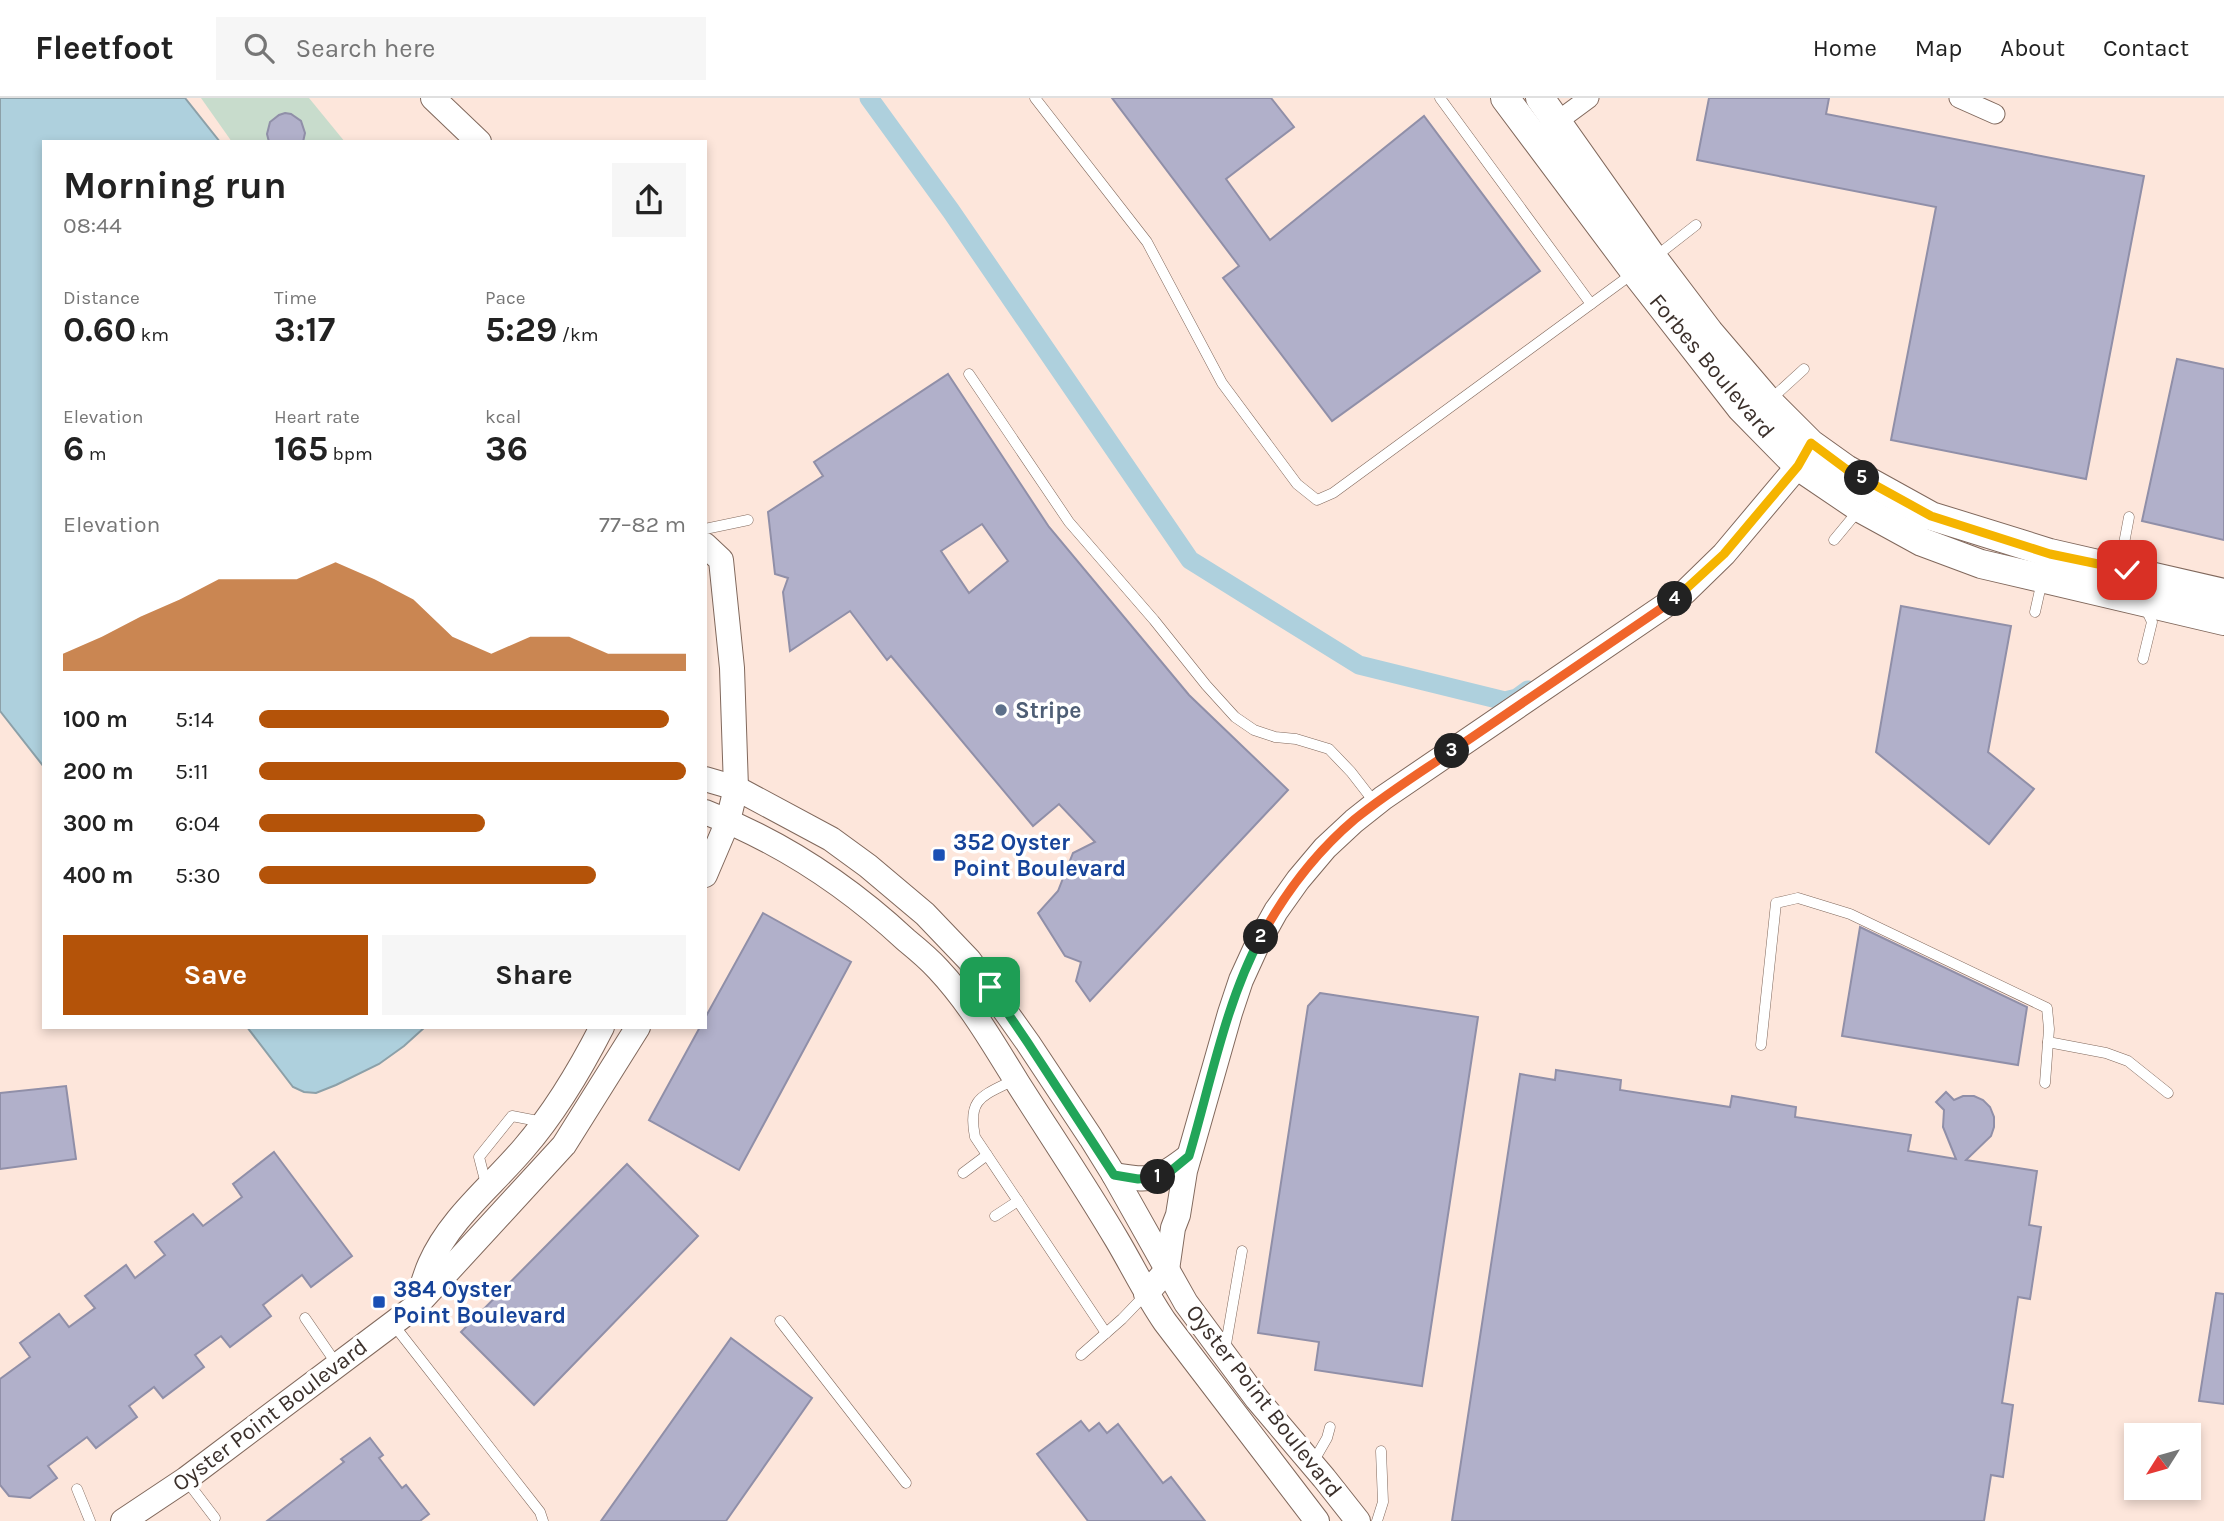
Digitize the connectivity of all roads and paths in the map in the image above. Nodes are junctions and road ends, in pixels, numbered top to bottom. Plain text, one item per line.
1 (433, 98) edge
2 (1035, 98) edge
3 (1440, 98) edge
4 (1505, 98) edge
5 (1540, 98) edge
6 (1589, 98) edge
7 (1959, 98) edge
8 (1995, 114) dead end
9 (1546, 129) junction
10 (477, 140) edge
11 (1696, 225) dead end
12 (1644, 265) junction
13 (1591, 304) junction
14 (1700, 337) junction
15 (1804, 369) dead end
16 (969, 374) dead end
17 (1768, 401) junction
18 (1805, 455) junction
19 (1860, 508) junction
20 (2129, 517) dead end
21 (748, 520) dead end
22 (707, 528) edge
23 (1924, 536) junction
24 (1834, 540) dead end
25 (707, 547) edge
26 (2046, 566) junction
27 (2134, 586) junction
28 (2224, 593) edge
29 (2035, 612) dead end
30 (2224, 621) edge
31 (2143, 659) dead end
32 (707, 780) edge
33 (736, 788) junction
34 (1375, 804) junction
35 (707, 813) edge
36 (728, 821) junction
37 (707, 870) edge
38 (601, 1029) edge
39 (637, 1029) edge
40 (2048, 1042) junction
41 (1761, 1045) dead end
42 (1016, 1079) junction
43 (2045, 1083) dead end
44 (566, 1091) junction
45 (2168, 1093) dead end
46 (589, 1107) junction
47 (987, 1155) junction
48 (1189, 1156) junction
49 (962, 1173) dead end
50 (1114, 1175) junction
51 (1018, 1201) junction
52 (995, 1216) dead end
53 (1242, 1251) dead end
54 (1167, 1270) junction
55 (1146, 1294) junction
56 (416, 1306) junction
57 (305, 1318) dead end
58 (780, 1321) dead end
59 (393, 1323) junction
60 (1106, 1333) junction
61 (1225, 1354) junction
62 (1081, 1355) dead end
63 (338, 1366) junction
64 (1330, 1427) dead end
65 (1381, 1451) dead end
66 (1312, 1464) junction
67 (186, 1479) junction
68 (906, 1483) dead end
69 (77, 1489) dead end
70 (215, 1518) dead end
71 (90, 1521) edge
72 (123, 1521) edge
73 (543, 1521) edge
74 (1317, 1521) edge
75 (1357, 1521) edge
76 (1377, 1521) edge

1 - 10 street
2 - 13 lane
3 - 13 lane
4 - 9 main road, Forbes Boulevard
5 - 9 main road, Forbes Boulevard
6 - 9 street
7 - 8 street
9 - 12 main road, Forbes Boulevard
11 - 12 lane
12 - 13 lane
12 - 14 main road, Forbes Boulevard
14 - 17 main road, Forbes Boulevard
14 - 18 main road, Forbes Boulevard
15 - 17 lane
16 - 34 lane
17 - 18 main road, Forbes Boulevard
18 - 19 main road, Forbes Boulevard
18 - 23 main road, Forbes Boulevard
18 - 34 street
19 - 23 main road, Forbes Boulevard
19 - 24 lane
20 - 27 lane
21 - 22 lane
23 - 26 main road, Forbes Boulevard
25 - 33 street
26 - 27 main road, Forbes Boulevard
26 - 29 lane
27 - 28 main road, Forbes Boulevard
27 - 30 main road, Forbes Boulevard
27 - 31 lane
32 - 33 street, Oyster Point Boulevard
33 - 36 street
33 - 50 street, Oyster Point Boulevard
34 - 48 street
35 - 36 street, Oyster Point Boulevard
36 - 37 street
36 - 42 street, Oyster Point Boulevard
38 - 44 street
39 - 46 street, Oyster Point Boulevard
40 - 41 lane
40 - 43 lane
40 - 45 lane
42 - 47 lane
42 - 55 street, Oyster Point Boulevard
44 - 46 street
44 - 56 street
46 - 56 street, Oyster Point Boulevard
47 - 49 lane
47 - 51 lane
48 - 50 street
48 - 54 street
50 - 54 street, Oyster Point Boulevard
51 - 52 lane
51 - 60 lane
53 - 61 lane
54 - 55 street
54 - 61 street, Oyster Point Boulevard
55 - 60 lane
55 - 74 street, Oyster Point Boulevard
56 - 59 street, Oyster Point Boulevard
57 - 63 lane
58 - 68 lane
59 - 63 street, Oyster Point Boulevard
59 - 73 lane
60 - 62 lane
61 - 66 street, Oyster Point Boulevard
63 - 67 street, Oyster Point Boulevard
64 - 66 lane
65 - 76 lane
66 - 75 street, Oyster Point Boulevard
67 - 70 lane
67 - 72 street, Oyster Point Boulevard
69 - 71 lane

